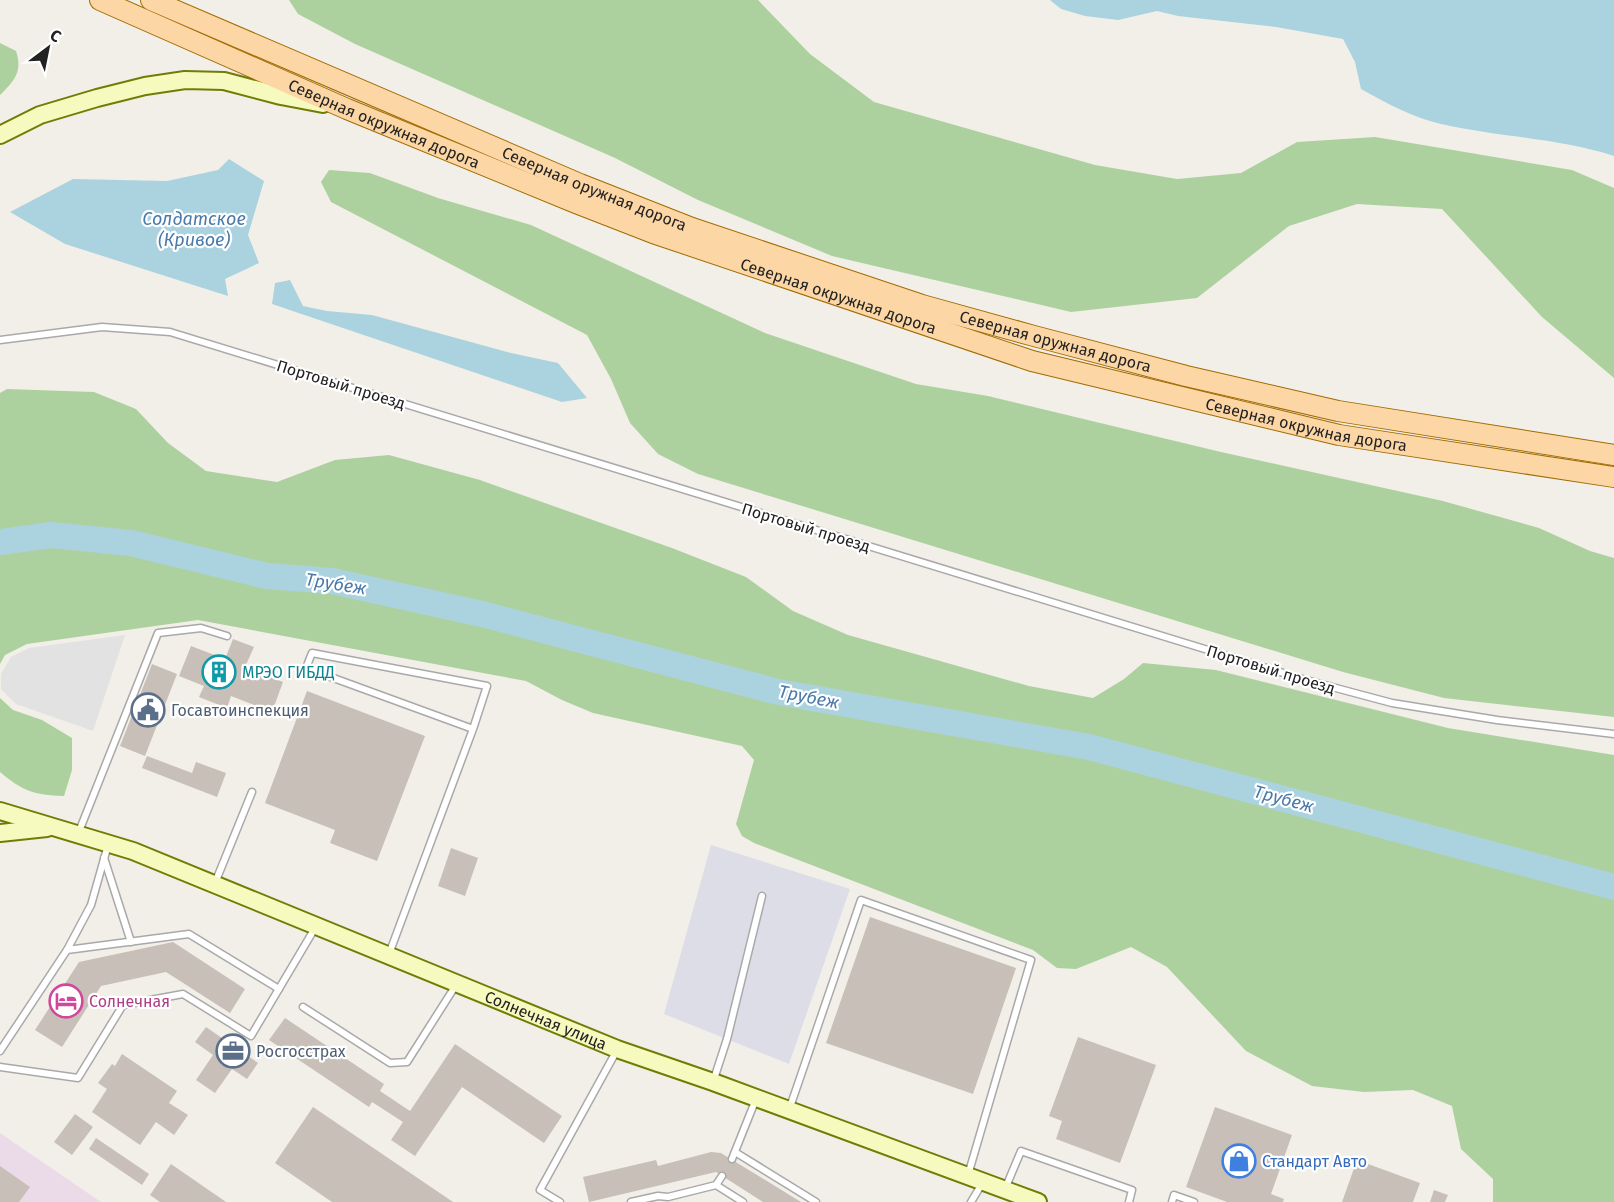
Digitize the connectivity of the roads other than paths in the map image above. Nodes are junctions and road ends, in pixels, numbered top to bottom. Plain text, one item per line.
1 (100, 0) edge
2 (151, 0) edge
3 (347, 108) junction
4 (0, 135) edge
5 (0, 340) edge
6 (1614, 455) edge
7 (1614, 477) edge
8 (227, 636) dead end
9 (473, 729) junction
10 (1614, 734) edge
11 (252, 792) dead end
12 (0, 801) edge
13 (0, 811) edge
14 (27, 818) junction
15 (57, 827) junction
16 (0, 832) edge
17 (78, 834) junction
18 (106, 850) junction
19 (214, 884) junction
20 (762, 897) dead end
21 (315, 927) junction
22 (131, 942) junction
23 (67, 950) junction
24 (388, 957) junction
25 (457, 984) junction
26 (279, 989) junction
27 (303, 1007) dead end
28 (617, 1049) junction
29 (0, 1051) edge
30 (0, 1067) edge
31 (713, 1082) junction
32 (756, 1099) junction
33 (788, 1110) junction
34 (722, 1176) dead end
35 (975, 1179) junction
36 (716, 1185) junction
37 (1005, 1190) junction
38 (560, 1202) edge
39 (632, 1202) edge
40 (743, 1202) edge
41 (816, 1202) edge
42 (971, 1202) edge
43 (1038, 1202) edge
44 (1129, 1202) edge
45 (1172, 1202) edge
46 (1194, 1202) edge

1 - 3 main road, Северная окружная дорога
2 - 6 main road, Северная оружная дорога
3 - 4 main road
3 - 7 main road, Северная окружная дорога
5 - 10 lane, Портовый проезд
8 - 17 lane
9 - 9 lane
9 - 24 lane
11 - 19 lane
12 - 14 main road
13 - 14 main road, Солнечная улица
14 - 15 main road, Солнечная улица
15 - 16 main road, Солнечная улица
15 - 17 main road, Солнечная улица
17 - 18 main road, Солнечная улица
18 - 19 main road, Солнечная улица
18 - 22 lane
18 - 23 lane
19 - 21 main road, Солнечная улица
20 - 31 lane
21 - 24 main road, Солнечная улица
21 - 26 lane
22 - 23 lane
22 - 26 lane
23 - 29 lane
24 - 25 main road, Солнечная улица
25 - 27 lane
25 - 28 main road, Солнечная улица
26 - 30 lane
28 - 31 main road, Солнечная улица
28 - 38 lane
31 - 32 main road, Солнечная улица
32 - 33 main road, Солнечная улица
32 - 41 lane
33 - 35 main road, Солнечная улица
33 - 35 lane
34 - 36 lane
35 - 37 main road, Солнечная улица
35 - 42 lane
36 - 39 lane
36 - 40 lane
37 - 43 main road, Солнечная улица
37 - 44 lane
45 - 46 lane

